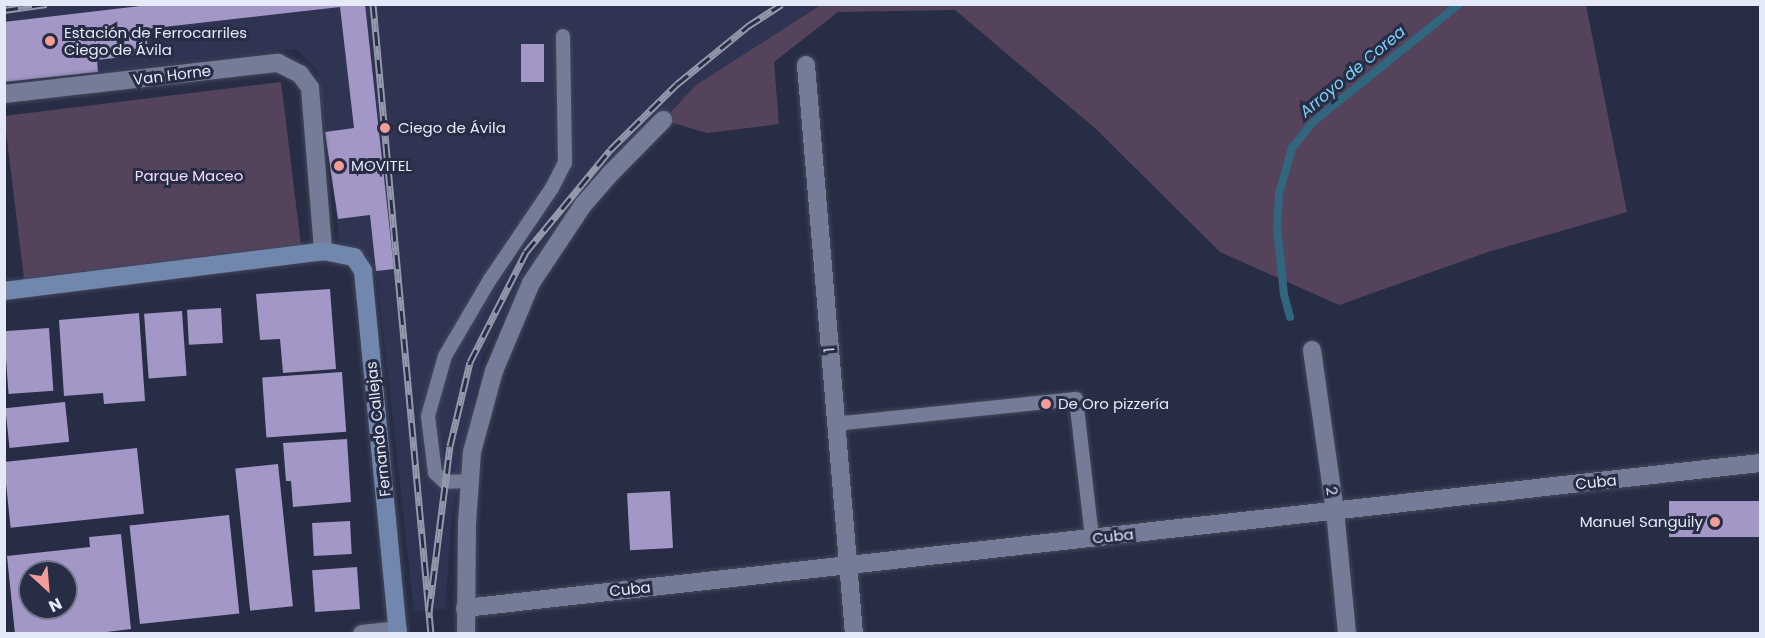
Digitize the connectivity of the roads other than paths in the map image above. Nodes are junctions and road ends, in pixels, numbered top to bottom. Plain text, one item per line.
1 (563, 36) dead end
2 (806, 65) dead end
3 (4, 94) edge
4 (663, 120) dead end
5 (324, 251) junction
6 (4, 291) edge
7 (1312, 350) dead end
8 (834, 424) junction
9 (1761, 463) edge
10 (470, 481) junction
11 (1335, 511) junction
12 (1092, 538) junction
13 (848, 565) junction
14 (465, 608) junction
15 (398, 632) edge
16 (362, 633) edge
17 (466, 633) edge
18 (854, 633) edge
19 (1347, 633) edge

1 - 10 lane
2 - 8 street, 1
3 - 5 street, Van Horne
4 - 10 street
5 - 6 street
5 - 15 street, Fernando Callejas
7 - 11 street, 2
8 - 12 lane
8 - 13 street, 1
9 - 11 street, Cuba
10 - 14 street
11 - 12 street, Cuba
11 - 19 street, 2
12 - 13 street, Cuba
13 - 14 street, Cuba
13 - 18 street, 1
14 - 17 street
15 - 16 street

